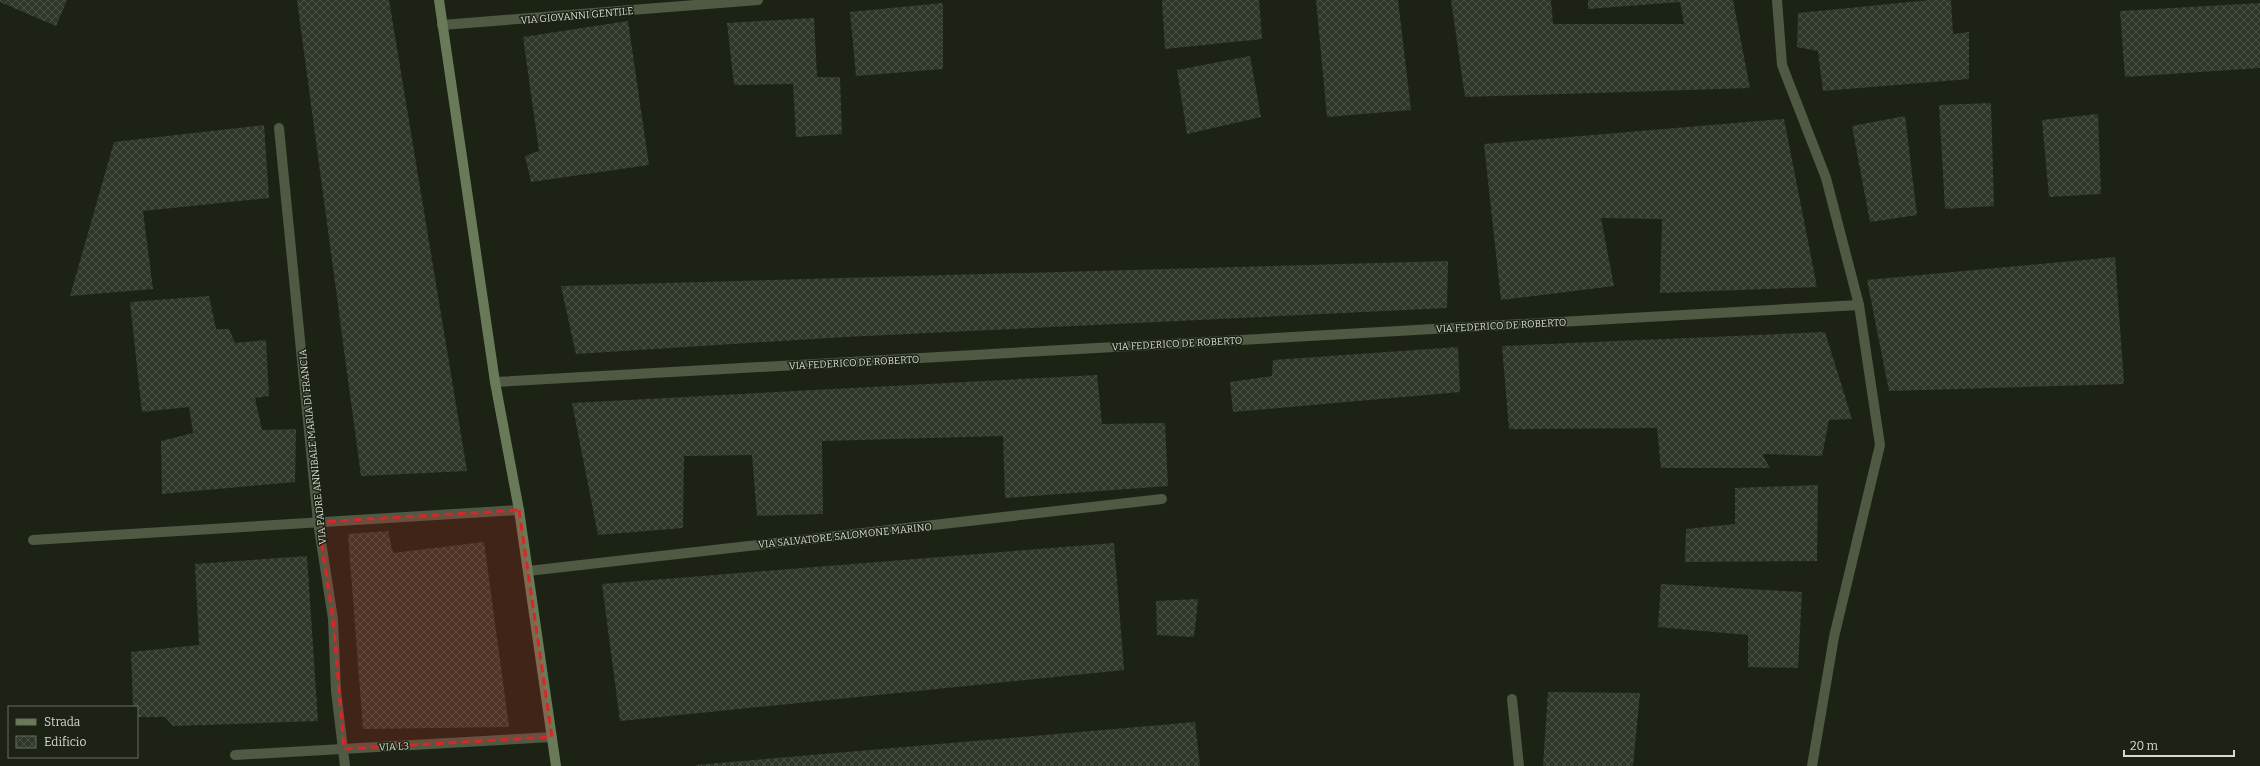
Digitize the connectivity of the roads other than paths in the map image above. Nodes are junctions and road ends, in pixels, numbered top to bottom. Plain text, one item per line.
1 (439, 0) edge
2 (758, 0) edge
3 (1777, 0) edge
4 (442, 25) junction
5 (279, 128) dead end
6 (1859, 304) junction
7 (495, 382) junction
8 (1162, 499) dead end
9 (520, 510) junction
10 (318, 522) junction
11 (34, 540) dead end
12 (528, 571) junction
13 (1512, 699) dead end
14 (552, 737) junction
15 (344, 749) junction
16 (235, 755) dead end
17 (345, 766) edge
18 (556, 766) edge
19 (1519, 766) edge
20 (1812, 766) edge

1 - 4 main road
2 - 4 street, VIA GIOVANNI GENTILE
3 - 6 street
4 - 7 main road
5 - 10 street, VIA PADRE ANNIBALE MARIA DI FRANCIA
6 - 7 street, VIA FEDERICO DE ROBERTO
6 - 20 street
7 - 9 main road
8 - 12 street, VIA SALVATORE SALOMONE MARINO
9 - 10 street
9 - 12 main road
10 - 11 street
10 - 15 street, VIA PADRE ANNIBALE MARIA DI FRANCIA
12 - 14 main road
13 - 19 street
14 - 15 street, VIA L3
14 - 18 main road
15 - 16 street, VIA L3
15 - 17 street, VIA PADRE ANNIBALE MARIA DI FRANCIA

